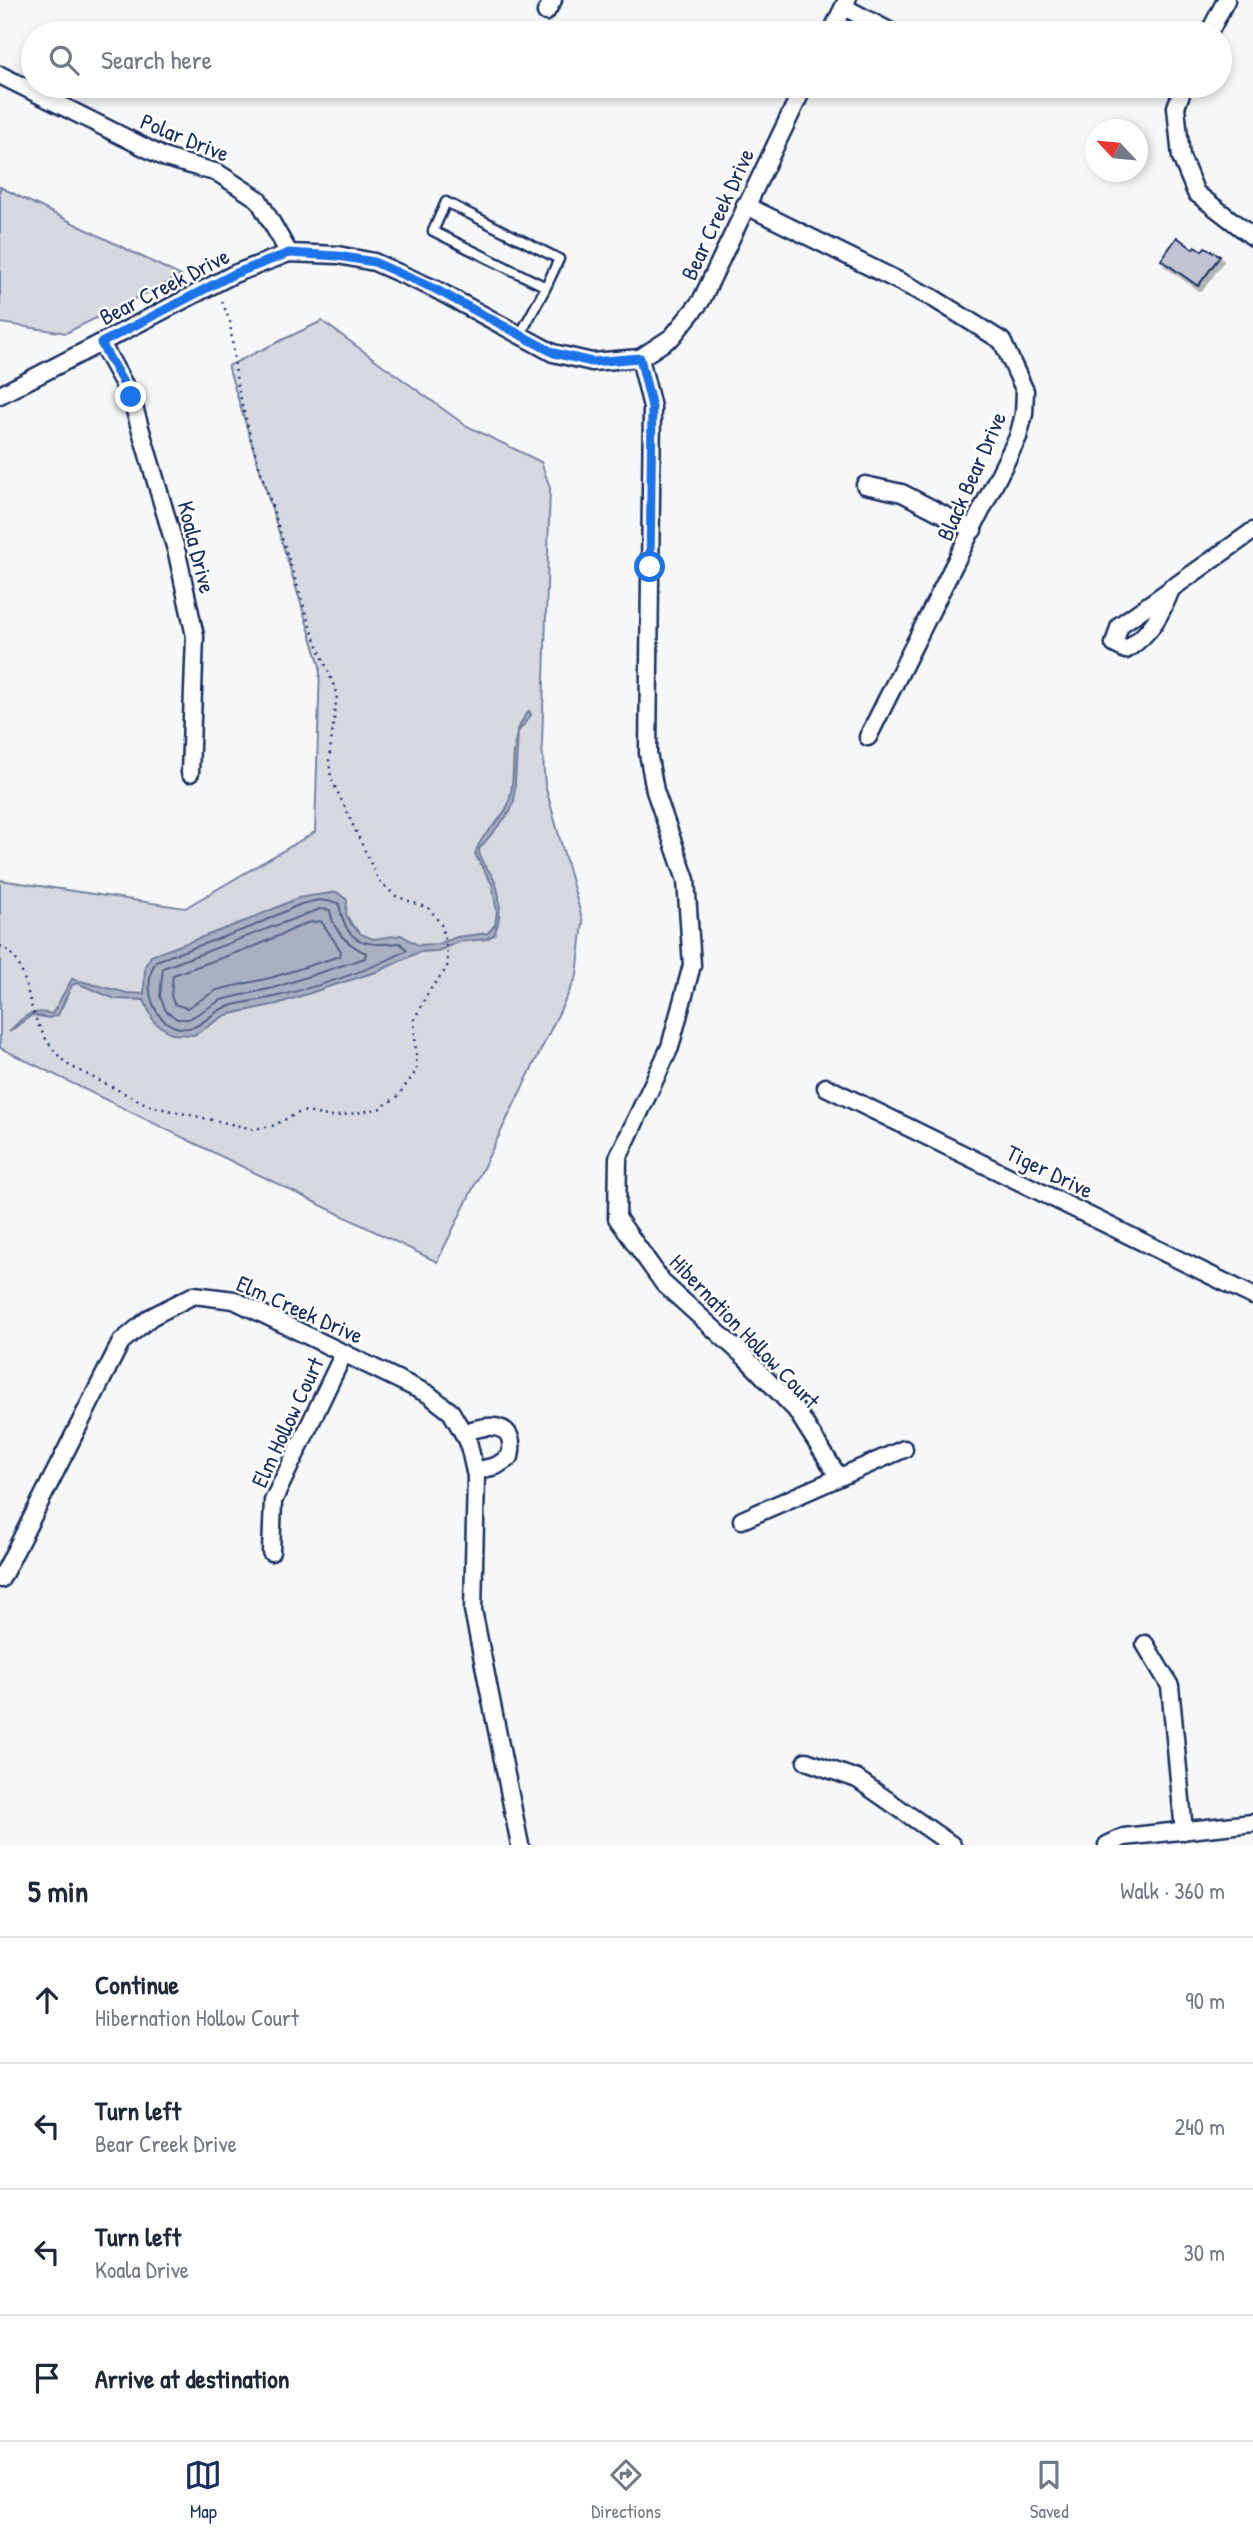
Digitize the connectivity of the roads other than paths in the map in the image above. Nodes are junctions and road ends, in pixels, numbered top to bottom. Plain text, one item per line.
1 (1226, 0) edge
2 (846, 4) edge
3 (837, 21) edge
4 (874, 21) edge
5 (1215, 21) edge
6 (0, 75) edge
7 (21, 86) edge
8 (46, 98) edge
9 (798, 98) edge
10 (1179, 98) edge
11 (745, 205) junction
12 (1253, 236) edge
13 (289, 253) junction
14 (546, 287) junction
15 (520, 335) junction
16 (101, 343) junction
17 (640, 358) junction
18 (0, 395) edge
19 (865, 485) dead end
20 (973, 530) junction
21 (1253, 531) edge
22 (1172, 587) dead end
23 (868, 737) dead end
24 (190, 773) dead end
25 (827, 1087) dead end
26 (1253, 1296) edge
27 (344, 1353) junction
28 (463, 1433) junction
29 (904, 1449) dead end
30 (475, 1471) junction
31 (838, 1476) junction
32 (742, 1520) dead end
33 (271, 1552) dead end
34 (1, 1579) edge
35 (1145, 1644) dead end
36 (806, 1761) dead end
37 (1253, 1823) edge
38 (1184, 1830) junction
39 (520, 1845) edge
40 (952, 1845) edge
41 (1107, 1845) edge

1 - 5 street
2 - 3 street
2 - 4 street
6 - 7 street, Polar Drive
8 - 13 street, Polar Drive
9 - 11 street, Bear Creek Drive
10 - 12 street
11 - 17 street, Bear Creek Drive
11 - 20 street, Black Bear Drive
13 - 15 street, Bear Creek Drive
13 - 16 street, Bear Creek Drive
14 - 14 lane
14 - 15 lane
15 - 17 street, Bear Creek Drive
16 - 18 street, Bear Creek Drive
16 - 24 street, Koala Drive
17 - 31 street, Hibernation Hollow Court
19 - 20 street
20 - 23 street, Black Bear Drive
21 - 22 street
25 - 26 street, Tiger Drive
27 - 28 street, Elm Creek Drive
27 - 33 street, Elm Hollow Court
27 - 34 street, Elm Creek Drive
28 - 30 street, Elm Creek Drive
28 - 30 street
29 - 31 street
30 - 39 street, Elm Creek Drive
31 - 32 street
35 - 38 street
36 - 40 street
37 - 38 street
38 - 41 street

